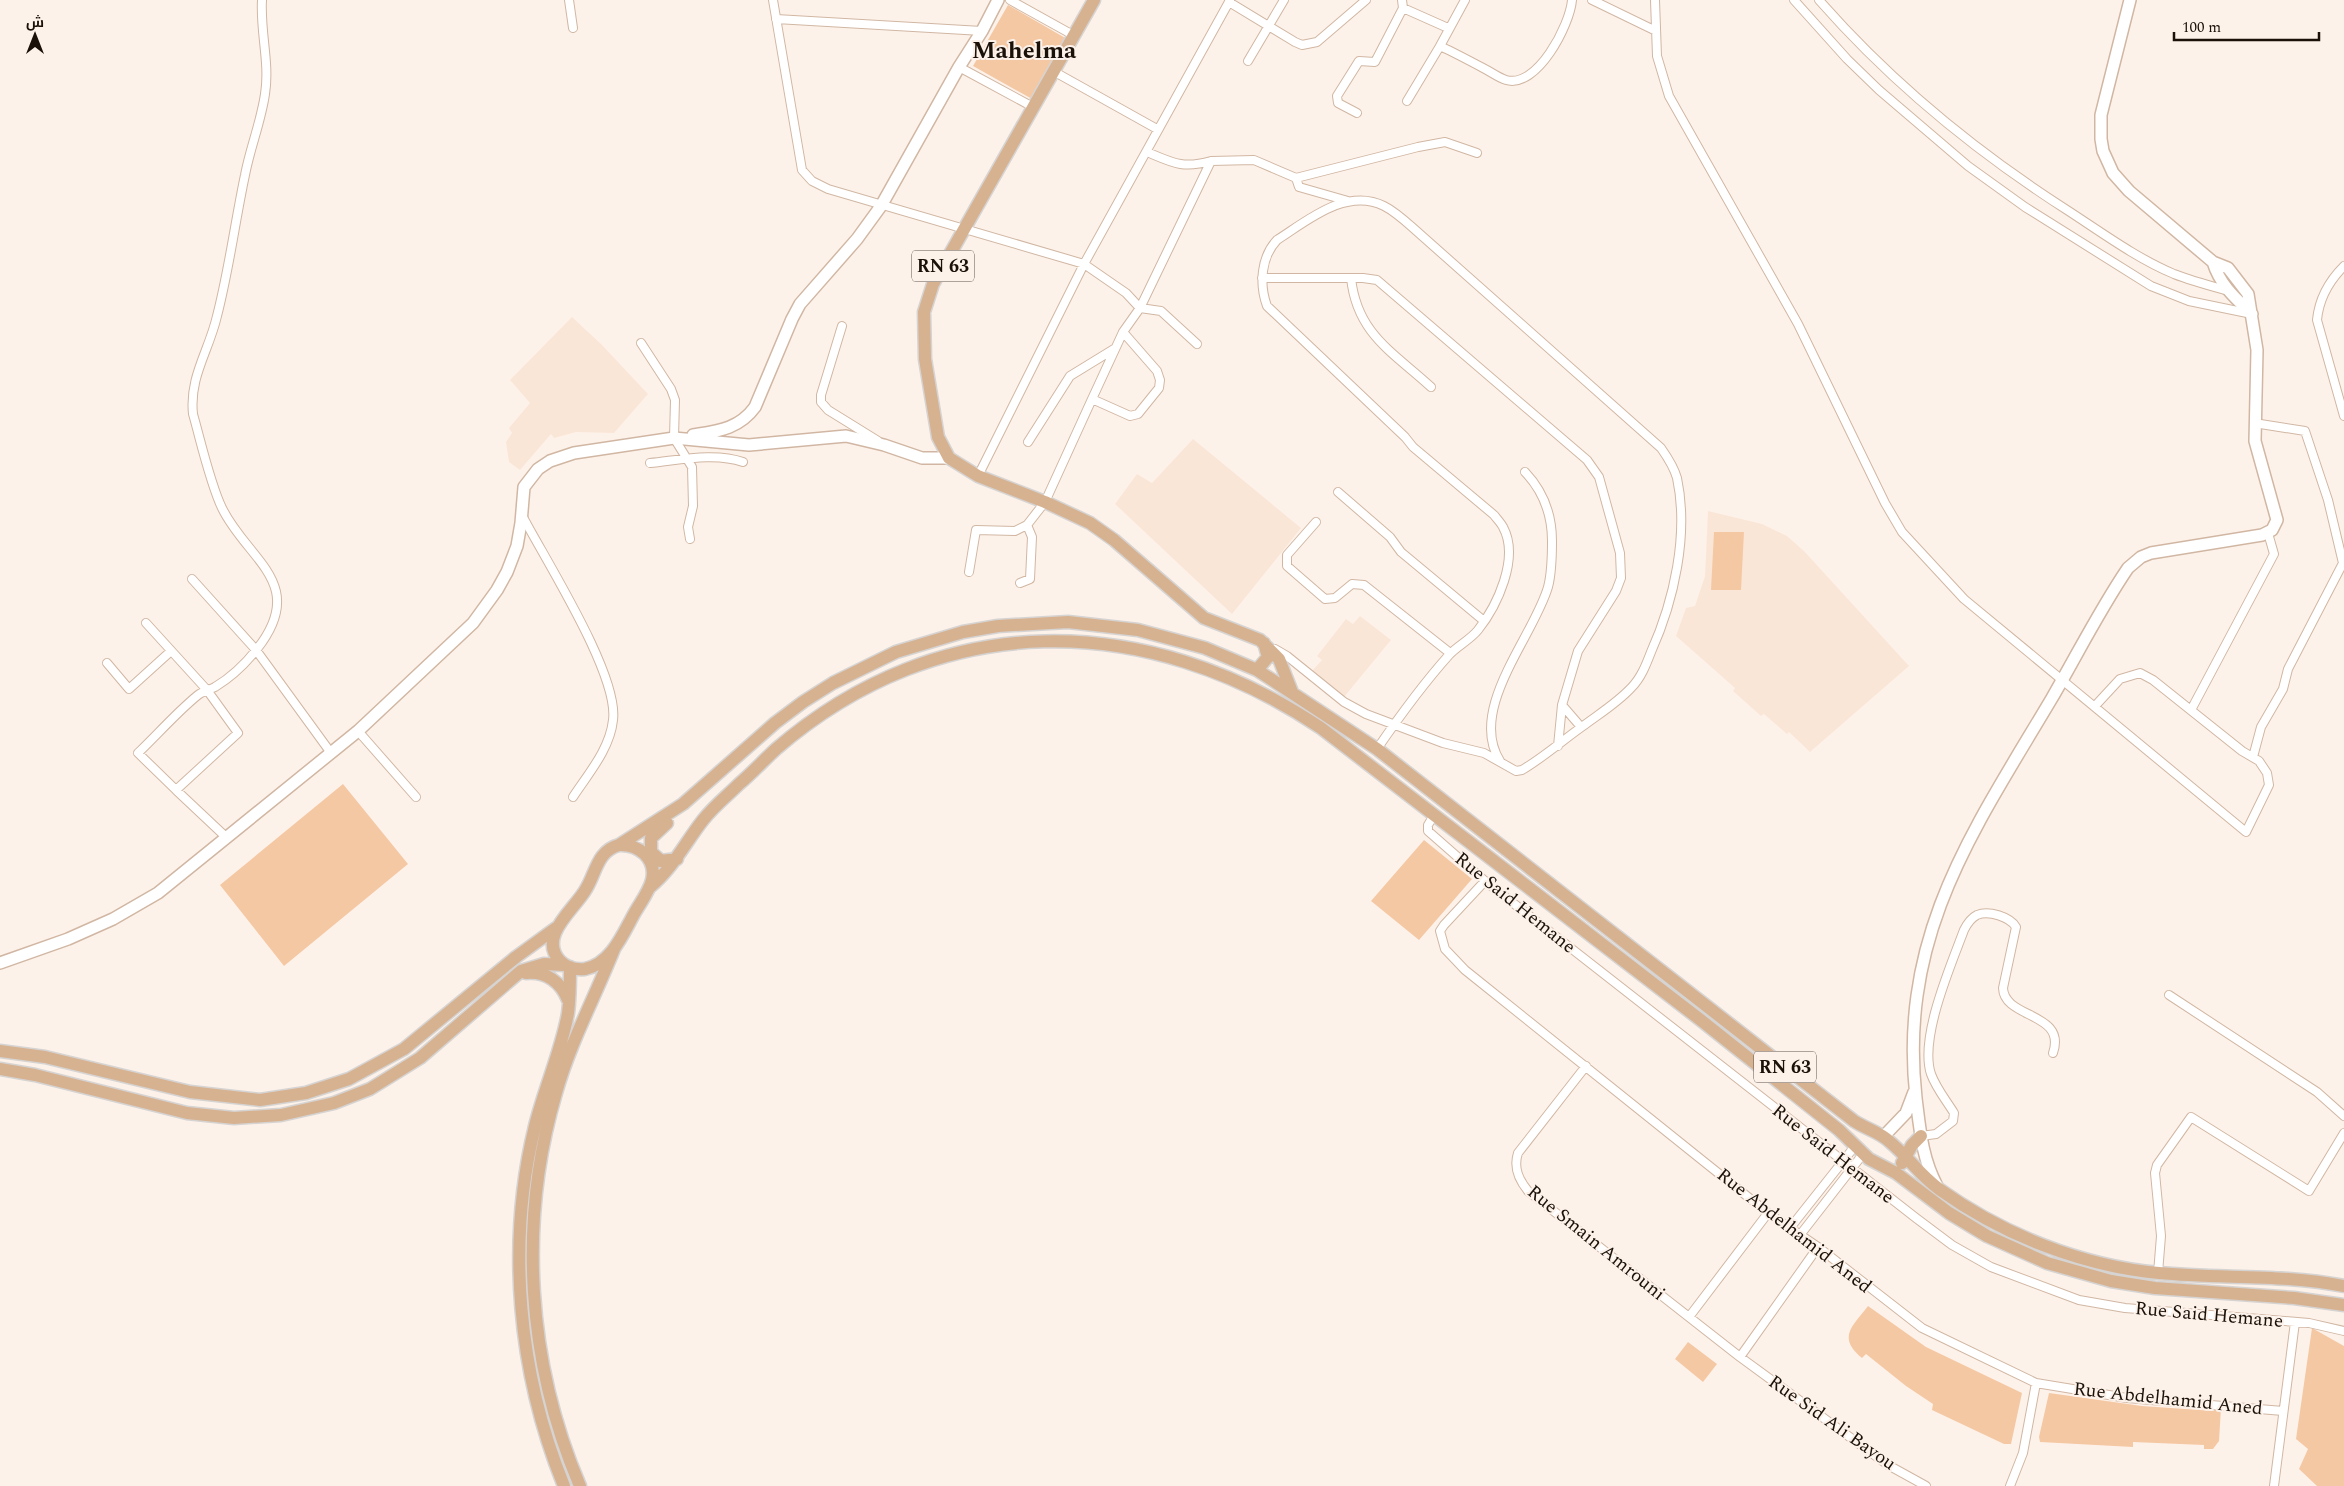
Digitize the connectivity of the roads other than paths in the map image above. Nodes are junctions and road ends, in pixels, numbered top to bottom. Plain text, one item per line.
1 (262, 0) edge
2 (569, 0) edge
3 (773, 0) edge
4 (998, 0) edge
5 (1010, 0) edge
6 (1094, 0) edge
7 (1284, 0) edge
8 (1366, 0) edge
9 (1465, 0) edge
10 (1572, 0) edge
11 (1592, 0) edge
12 (1655, 0) edge
13 (1794, 0) edge
14 (1819, 0) edge
15 (2130, 0) edge
16 (1229, 1) edge
17 (1403, 4) edge
18 (776, 19) junction
19 (1269, 24) junction
20 (573, 28) dead end
21 (1448, 28) junction
22 (982, 31) junction
23 (1656, 31) junction
24 (1073, 35) junction
25 (1440, 46) junction
26 (1248, 61) dead end
27 (959, 67) junction
28 (1052, 72) junction
29 (1407, 101) dead end
30 (1034, 107) junction
31 (1357, 113) dead end
32 (1157, 129) junction
33 (1147, 152) junction
34 (1477, 153) dead end
35 (1211, 161) junction
36 (1296, 178) junction
37 (1350, 201) junction
38 (881, 206) junction
39 (964, 228) junction
40 (2213, 262) junction
41 (1084, 264) junction
42 (2344, 266) edge
43 (1262, 278) junction
44 (1351, 278) junction
45 (2228, 291) junction
46 (2248, 294) junction
47 (1140, 308) junction
48 (2252, 314) junction
49 (842, 326) dead end
50 (1123, 332) junction
51 (641, 342) dead end
52 (1196, 344) dead end
53 (1114, 349) junction
54 (1431, 387) dead end
55 (1092, 399) junction
56 (2344, 416) edge
57 (2254, 424) junction
58 (674, 438) junction
59 (1028, 442) dead end
60 (884, 445) junction
61 (949, 458) junction
62 (688, 459) junction
63 (744, 462) dead end
64 (650, 463) dead end
65 (1525, 472) dead end
66 (978, 476) junction
67 (1338, 492) dead end
68 (1045, 502) junction
69 (522, 516) junction
70 (1316, 522) dead end
71 (1027, 525) junction
72 (2268, 533) junction
73 (690, 538) dead end
74 (969, 572) dead end
75 (192, 579) dead end
76 (1020, 583) dead end
77 (1484, 621) junction
78 (146, 623) dead end
79 (1264, 643) junction
80 (256, 650) junction
81 (171, 651) junction
82 (1450, 653) junction
83 (107, 663) dead end
84 (1258, 670) junction
85 (2063, 679) junction
86 (207, 690) junction
87 (1291, 690) junction
88 (1562, 705) junction
89 (2096, 706) junction
90 (2191, 710) junction
91 (1299, 713) junction
92 (1395, 723) junction
93 (1581, 727) junction
94 (358, 731) junction
95 (1558, 746) junction
96 (1377, 749) junction
97 (331, 753) junction
98 (2253, 757) junction
99 (1501, 762) junction
100 (176, 790) junction
101 (416, 797) dead end
102 (573, 797) dead end
103 (683, 804) junction
104 (1434, 815) junction
105 (227, 838) junction
106 (618, 845) junction
107 (677, 859) junction
108 (1485, 881) junction
109 (650, 886) junction
110 (556, 928) junction
111 (614, 949) junction
112 (0, 962) edge
113 (567, 966) junction
114 (514, 976) junction
115 (2169, 994) dead end
116 (569, 1002) junction
117 (0, 1051) edge
118 (2053, 1053) dead end
119 (1586, 1066) junction
120 (558, 1067) junction
121 (0, 1070) edge
122 (1915, 1088) junction
123 (2344, 1116) edge
124 (1865, 1127) junction
125 (2344, 1133) edge
126 (1884, 1136) junction
127 (1921, 1136) junction
128 (1856, 1147) junction
129 (1904, 1158) junction
130 (1843, 1162) junction
131 (1852, 1169) junction
132 (1889, 1170) junction
133 (1938, 1188) junction
134 (1768, 1213) junction
135 (1790, 1228) junction
136 (1800, 1235) junction
137 (1818, 1247) junction
138 (2158, 1273) junction
139 (2344, 1286) edge
140 (2155, 1288) junction
141 (2344, 1305) edge
142 (1689, 1317) junction
143 (2295, 1322) junction
144 (2344, 1331) edge
145 (1740, 1357) junction
146 (2036, 1383) junction
147 (2283, 1411) junction
148 (564, 1486) edge
149 (580, 1486) edge
150 (1926, 1486) edge
151 (2010, 1486) edge
152 (2274, 1486) edge

1 - 80 street
2 - 20 street
3 - 18 street
4 - 22 street
5 - 24 street
6 - 24 main road, RN 63
7 - 19 street
8 - 19 street
9 - 21 street
10 - 25 street
11 - 23 street
12 - 23 street
13 - 48 street
14 - 45 street
15 - 40 street
16 - 19 street
16 - 32 street
17 - 21 street
17 - 31 street
18 - 22 street
18 - 38 street
19 - 26 street
21 - 25 street
22 - 27 street
23 - 85 street
24 - 28 main road, RN 63
25 - 29 street
27 - 30 street
27 - 38 street
28 - 30 main road, RN 63
28 - 32 street
30 - 39 main road, RN 63
32 - 33 street
33 - 35 street
33 - 41 street
34 - 36 street
35 - 36 street
35 - 47 street
36 - 37 street
37 - 43 street
37 - 93 street
38 - 39 street
38 - 58 street
39 - 41 street
39 - 61 main road, RN 63
40 - 45 street
40 - 46 street
41 - 47 street
41 - 66 street
42 - 56 street
43 - 44 street
43 - 77 street
44 - 54 street
44 - 88 street
45 - 46 street
45 - 48 street
46 - 48 street
47 - 50 street
47 - 52 street
48 - 57 street
49 - 60 street
50 - 53 street
50 - 55 street
51 - 58 street
53 - 55 street
53 - 59 street
55 - 68 street
57 - 72 street
57 - 98 street
58 - 60 street
58 - 62 street
58 - 69 street
60 - 61 street
61 - 66 main road
62 - 63 street
62 - 64 street
62 - 73 street
65 - 99 street
66 - 68 main road
67 - 77 street
68 - 71 street
68 - 79 main road
69 - 94 street
69 - 102 street
70 - 82 street
71 - 74 street
71 - 76 street
72 - 85 street
72 - 90 street
75 - 80 street
77 - 82 street
78 - 81 street
79 - 84 main road
79 - 87 main road
79 - 92 street
80 - 86 street
80 - 97 street
81 - 83 street
81 - 86 street
82 - 92 street
84 - 87 main road
84 - 103 main road
85 - 89 street
85 - 122 street
86 - 100 street
86 - 100 street
87 - 91 main road
87 - 96 main road, RN 63
88 - 93 street
88 - 95 street
89 - 90 street
89 - 98 street
90 - 98 street
91 - 104 main road
91 - 107 main road
92 - 96 street
92 - 99 street
93 - 95 street
94 - 97 street
94 - 101 street
95 - 99 street
96 - 124 main road, RN 63
97 - 105 street
100 - 105 street
103 - 106 main road
103 - 107 main road
104 - 108 street, Rue Said Hemane
104 - 128 main road
105 - 112 street
106 - 109 main road
106 - 110 main road
107 - 109 main road
108 - 119 street, Rue Abdelhamid Aned
108 - 130 street, Rue Said Hemane
109 - 111 main road
110 - 113 main road
110 - 117 main road
111 - 113 main road
111 - 120 main road
113 - 114 main road
113 - 116 main road
114 - 116 main road
114 - 121 main road
115 - 123 street
116 - 120 main road
118 - 127 street
119 - 134 street, Rue Abdelhamid Aned
119 - 142 street, Rue Smain Amrouni
120 - 148 main road
120 - 149 main road
122 - 126 street
122 - 127 street
124 - 126 main road, RN 63
124 - 128 main road
125 - 138 street
126 - 129 main road, RN 63
127 - 129 main road
127 - 133 street
128 - 130 street
128 - 131 street
128 - 132 main road
129 - 132 main road
129 - 133 main road, RN 63
130 - 131 street, Rue Said Hemane
130 - 135 street
131 - 136 street
131 - 143 street, Rue Said Hemane
132 - 140 main road
133 - 138 main road, RN 63
134 - 135 street, Rue Abdelhamid Aned
134 - 142 street
135 - 136 street, Rue Abdelhamid Aned
136 - 137 street, Rue Abdelhamid Aned
137 - 145 street
137 - 146 street, Rue Abdelhamid Aned
138 - 139 main road, RN 63
138 - 140 main road
140 - 141 main road
142 - 145 street, Rue Smain Amrouni
143 - 144 street, Rue Said Hemane
143 - 147 street
145 - 150 street, Rue Sid Ali Bayou
146 - 147 street, Rue Abdelhamid Aned
146 - 151 street
147 - 152 street

